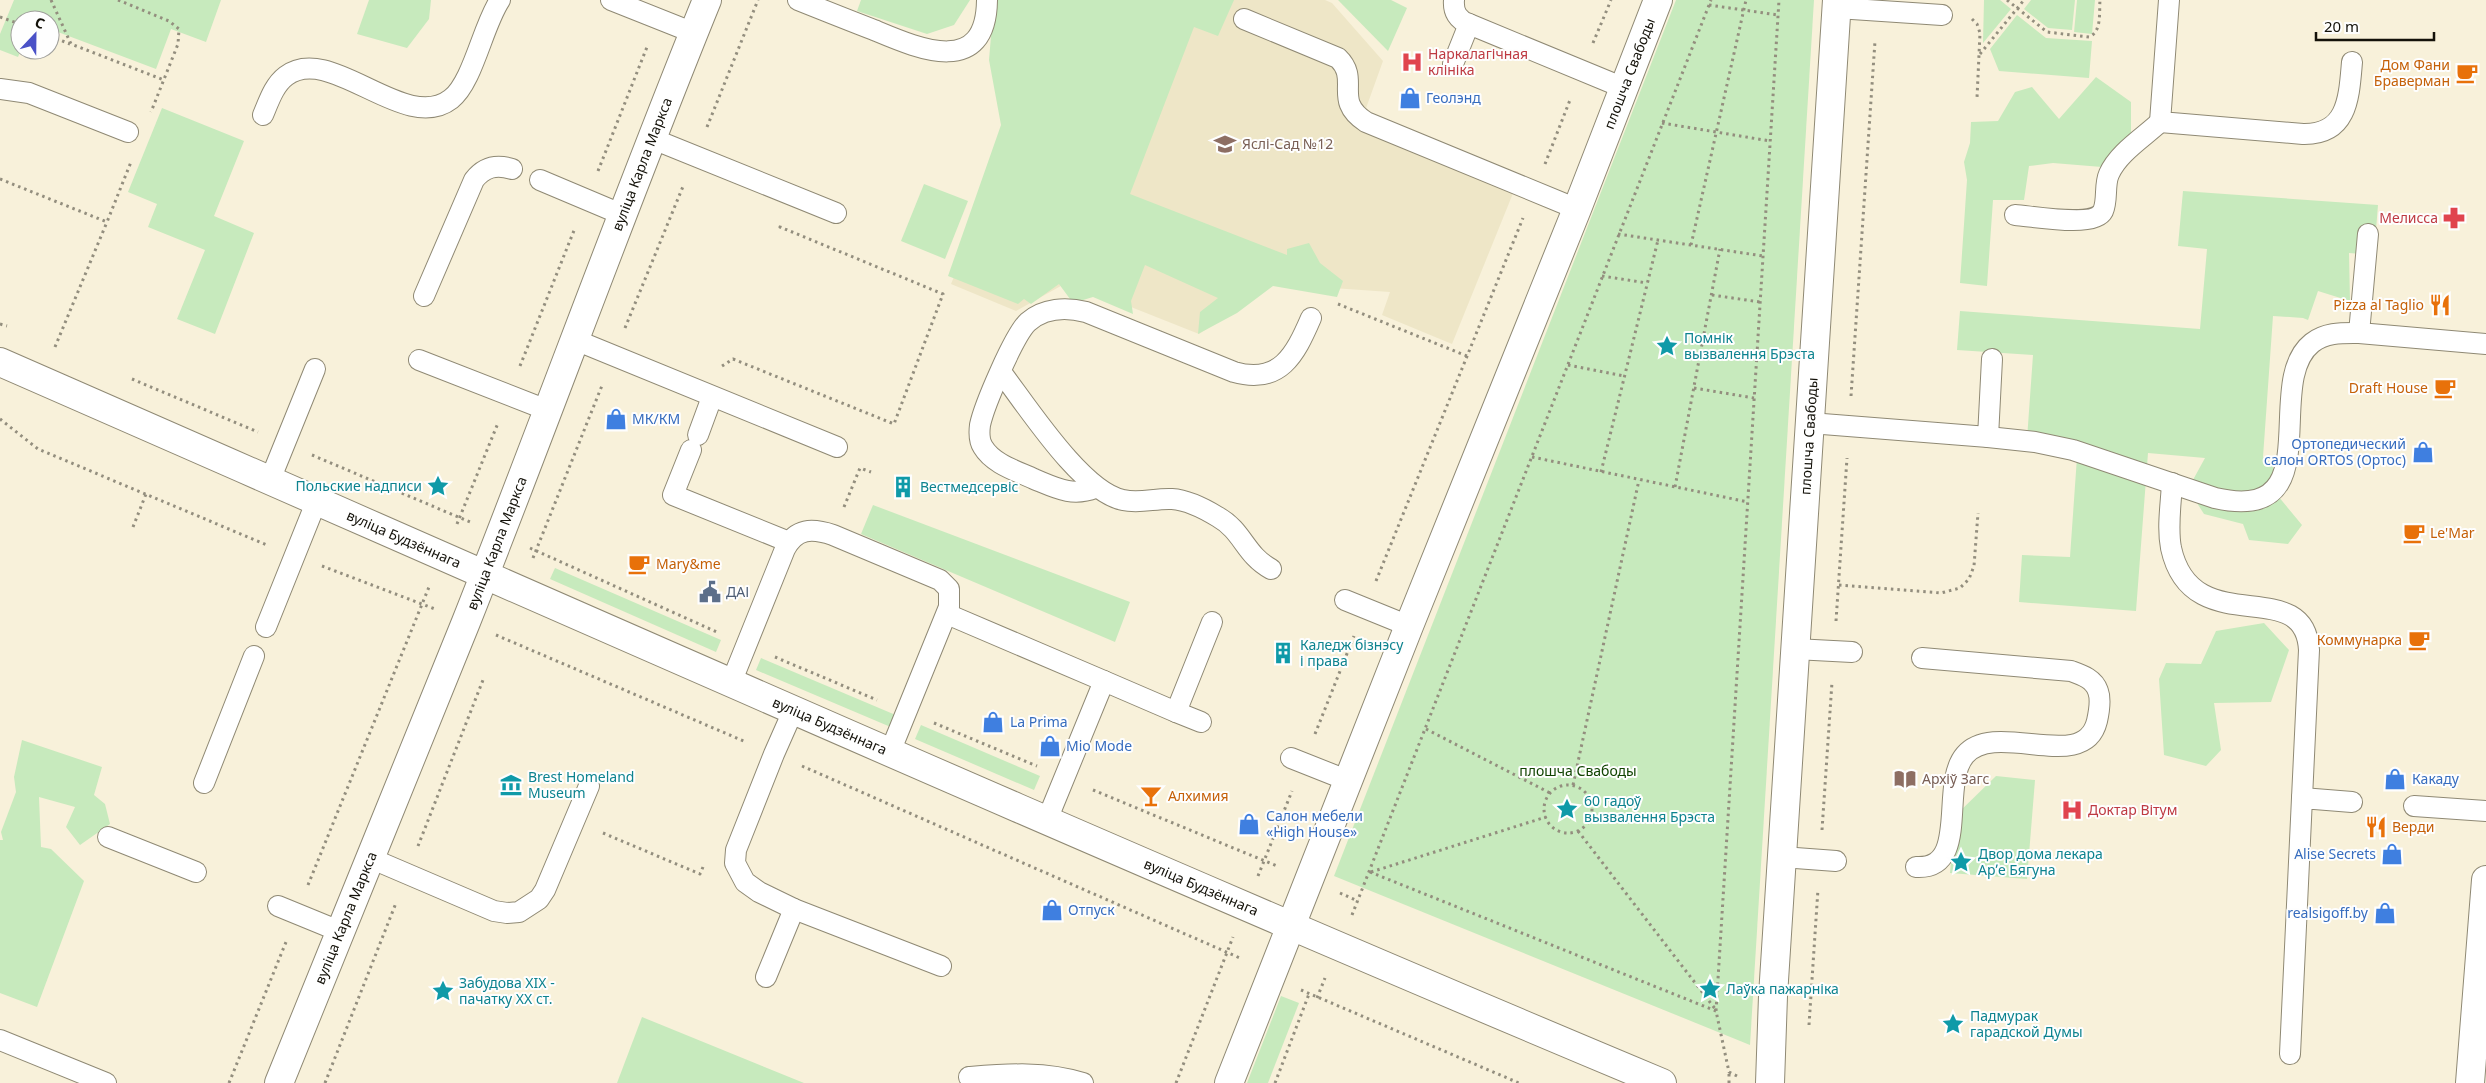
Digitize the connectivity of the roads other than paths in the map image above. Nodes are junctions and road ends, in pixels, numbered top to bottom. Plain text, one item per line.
1 (500, 0) edge
2 (611, 0) edge
3 (707, 0) edge
4 (798, 0) edge
5 (988, 0) edge
6 (1454, 0) edge
7 (1658, 0) edge
8 (2169, 0) edge
9 (1837, 4) edge
10 (1942, 15) road end
11 (1244, 19) dead end
12 (1469, 24) junction
13 (694, 33) junction
14 (2352, 62) dead end
15 (1452, 64) dead end
16 (1624, 88) junction
17 (0, 89) edge
18 (263, 115) dead end
19 (2160, 122) junction
20 (128, 132) dead end
21 (653, 139) junction
22 (512, 169) dead end
23 (540, 180) dead end
24 (1577, 209) junction
25 (836, 213) dead end
26 (623, 214) junction
27 (2014, 215) dead end
28 (2368, 234) dead end
29 (424, 296) dead end
30 (1311, 318) road end
31 (2360, 333) junction
32 (574, 340) junction
33 (2486, 344) edge
34 (1992, 359) dead end
35 (419, 360) dead end
36 (0, 362) edge
37 (315, 369) dead end
38 (1001, 372) junction
39 (712, 397) junction
40 (547, 410) junction
41 (1810, 423) junction
42 (1988, 436) junction
43 (837, 447) dead end
44 (270, 480) junction
45 (2172, 483) junction
46 (1095, 488) junction
47 (317, 500) junction
48 (789, 542) junction
49 (1271, 569) dead end
50 (484, 576) junction
51 (1345, 600) dead end
52 (947, 614) junction
53 (1212, 622) dead end
54 (1409, 626) junction
55 (266, 627) dead end
56 (1795, 649) junction
57 (1843, 652) road end
58 (254, 656) dead end
59 (1922, 658) dead end
60 (1104, 681) junction
61 (731, 683) junction
62 (794, 711) junction
63 (1176, 712) junction
64 (1201, 722) dead end
65 (890, 752) junction
66 (1297, 761) road end
67 (1349, 782) junction
68 (204, 783) dead end
69 (590, 786) dead end
70 (2302, 798) junction
71 (2352, 802) dead end
72 (2414, 806) dead end
73 (2486, 811) edge
74 (1047, 820) junction
75 (108, 837) dead end
76 (1782, 857) junction
77 (370, 858) junction
78 (1828, 860) road end
79 (1916, 867) dead end
80 (196, 872) dead end
81 (2486, 880) edge
82 (278, 906) dead end
83 (794, 909) junction
84 (1292, 927) junction
85 (339, 932) junction
86 (940, 966) dead end
87 (766, 977) dead end
88 (0, 1040) edge
89 (2290, 1054) dead end
90 (969, 1076) dead end
91 (106, 1083) edge
92 (279, 1083) edge
93 (1083, 1083) edge
94 (1229, 1083) edge
95 (1662, 1083) edge
96 (1770, 1083) edge
97 (2470, 1083) edge

1 - 18 lane
2 - 13 lane
3 - 13 street, вуліца Карла Маркса
4 - 5 lane
6 - 12 lane
7 - 16 street, плошча Свабоды
8 - 19 lane
9 - 10 lane
9 - 41 street, плошча Свабоды
11 - 24 lane
12 - 15 lane
12 - 16 lane
13 - 21 street, вуліца Карла Маркса
14 - 19 lane
16 - 24 street, плошча Свабоды
17 - 20 lane
19 - 27 lane
21 - 25 lane
21 - 26 street, вуліца Карла Маркса
22 - 29 lane
23 - 26 lane
24 - 54 street, плошча Свабоды
26 - 32 street, вуліца Карла Маркса
28 - 31 lane
30 - 38 lane
31 - 33 lane
31 - 45 lane
32 - 39 lane
32 - 40 street, вуліца Карла Маркса
34 - 42 lane
35 - 40 lane
36 - 44 street, вуліца Будзённага
37 - 44 lane
38 - 46 lane
38 - 46 lane
39 - 43 lane
39 - 48 lane
40 - 50 street, вуліца Карла Маркса
41 - 42 lane
41 - 56 street, плошча Свабоды
42 - 45 lane
44 - 47 street, вуліца Будзённага
45 - 70 lane
46 - 49 lane
47 - 50 street, вуліца Будзённага
47 - 55 lane
48 - 52 lane
48 - 61 lane
50 - 61 street, вуліца Будзённага
50 - 77 street, вуліца Карла Маркса
51 - 54 lane
52 - 60 lane
52 - 65 lane
53 - 63 lane
54 - 67 street, плошча Свабоды
56 - 57 lane
56 - 76 street, плошча Свабоды
58 - 68 lane
59 - 79 lane
60 - 63 lane
60 - 74 lane
61 - 62 street, вуліца Будзённага
62 - 65 street, вуліца Будзённага
62 - 83 lane
63 - 64 lane
65 - 74 street, вуліца Будзённага
66 - 67 lane
67 - 84 street, плошча Свабоды
69 - 77 lane
70 - 71 lane
70 - 89 lane
72 - 73 lane
74 - 84 street, вуліца Будзённага
75 - 80 lane
76 - 78 lane
76 - 96 street, плошча Свабоды
77 - 85 street, вуліца Карла Маркса
81 - 97 street
82 - 85 lane
83 - 86 lane
83 - 87 lane
84 - 94 street, плошча Свабоды
84 - 95 street, вуліца Будзённага
85 - 92 street, вуліца Карла Маркса
88 - 91 lane
90 - 93 lane

